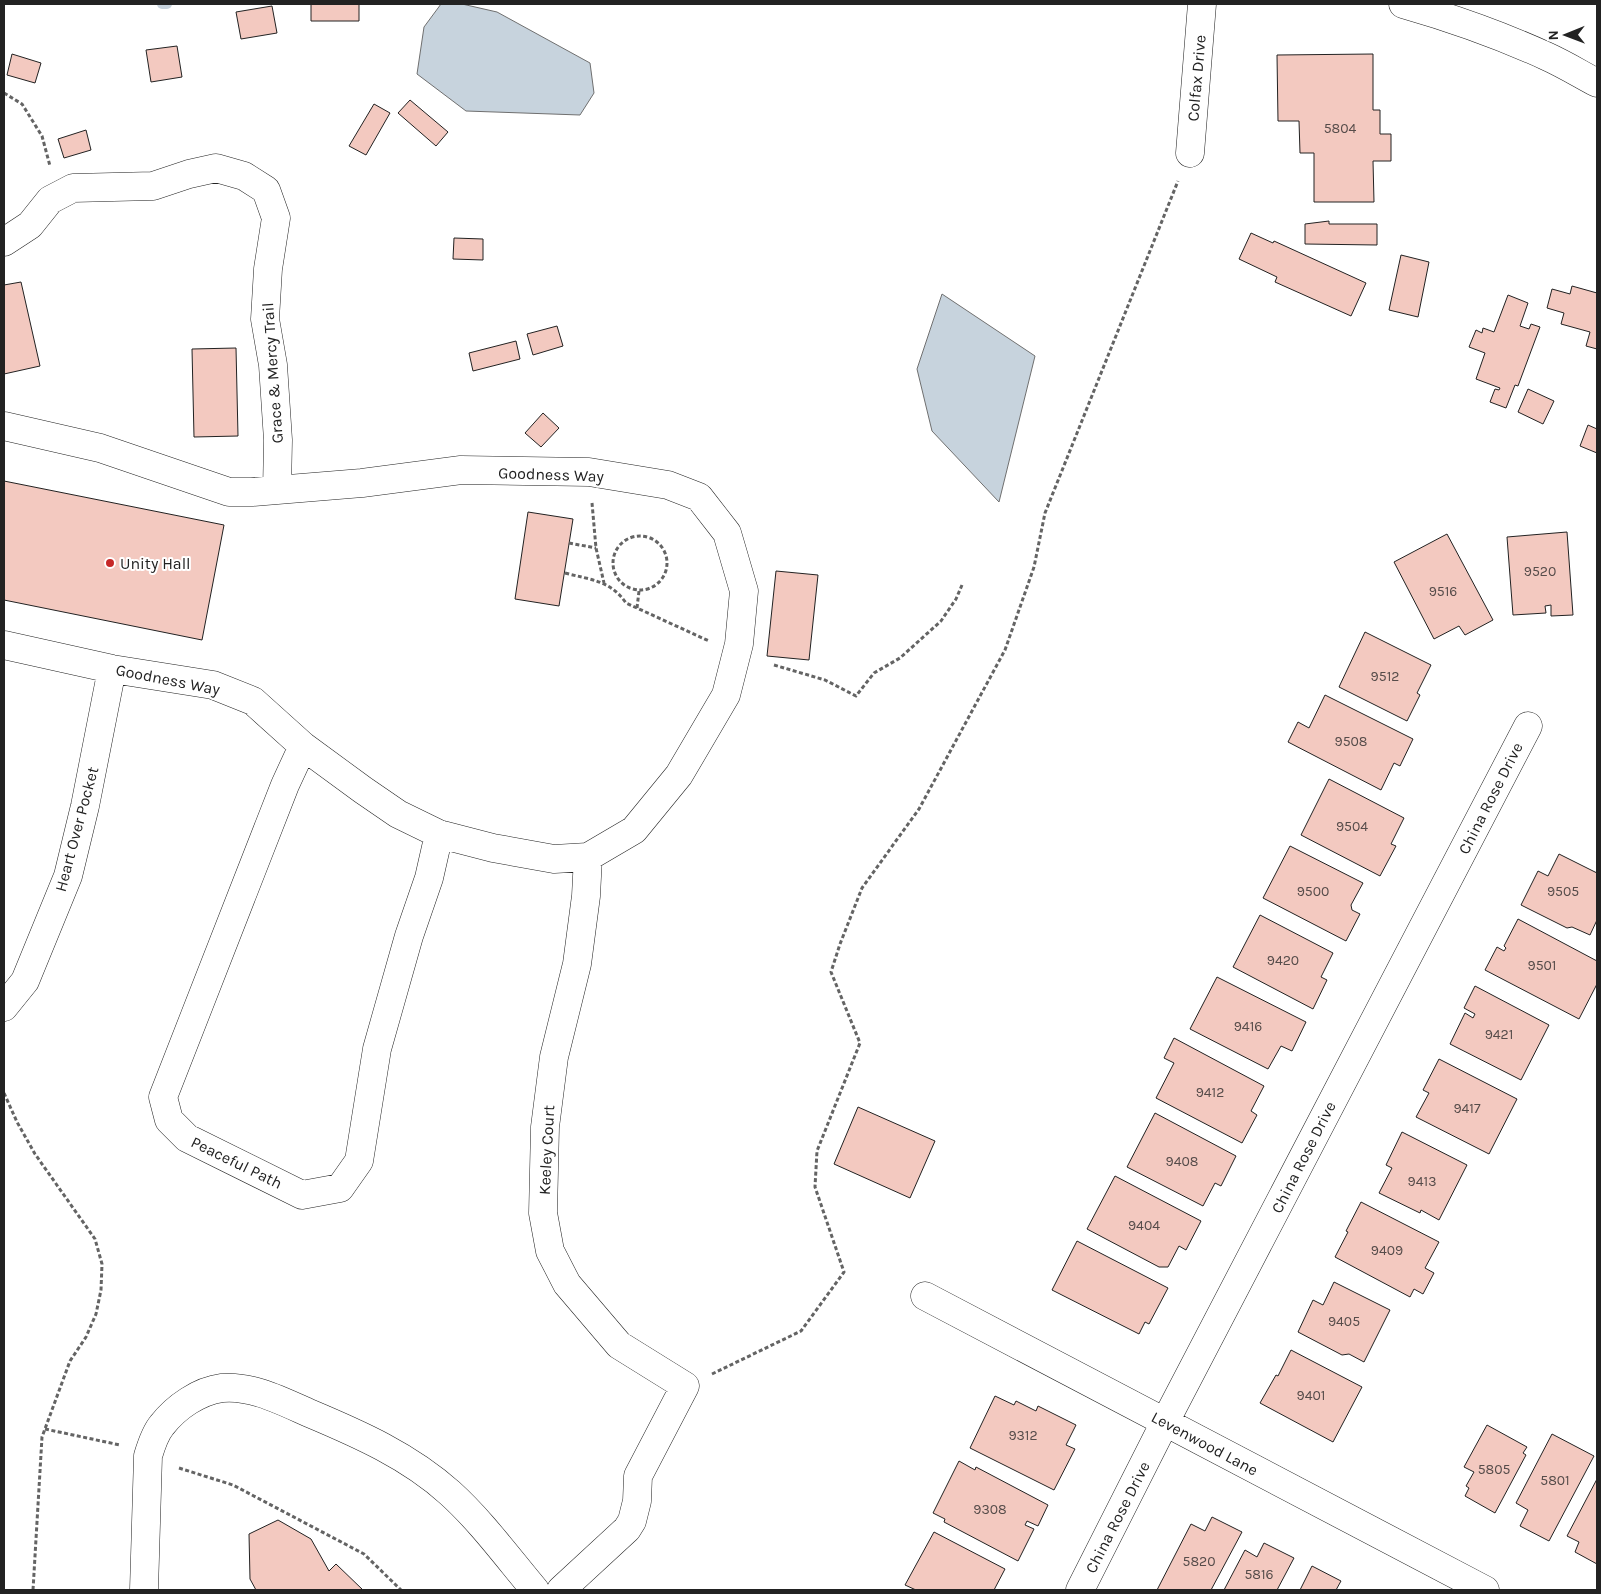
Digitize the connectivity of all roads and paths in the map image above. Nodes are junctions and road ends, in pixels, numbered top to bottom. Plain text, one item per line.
1 (1202, 4) edge
2 (1403, 4) edge
3 (1597, 83) edge
4 (4, 93) edge
5 (1190, 153) joint
6 (58, 195) junction
7 (4, 242) edge
8 (4, 426) edge
9 (277, 490) junction
10 (592, 503) dead end
11 (569, 543) dead end
12 (596, 548) junction
13 (565, 573) dead end
14 (604, 583) junction
15 (962, 585) dead end
16 (639, 591) junction
17 (637, 608) junction
18 (714, 643) dead end
19 (4, 645) edge
20 (774, 665) dead end
21 (112, 669) junction
22 (1528, 726) dead end
23 (303, 746) junction
24 (439, 834) junction
25 (588, 857) junction
26 (4, 1007) edge
27 (4, 1093) edge
28 (926, 1296) dead end
29 (685, 1386) junction
30 (1165, 1422) junction
31 (45, 1429) junction
32 (125, 1446) dead end
33 (176, 1467) dead end
34 (33, 1590) edge
35 (144, 1590) edge
36 (401, 1590) edge
37 (535, 1590) edge
38 (561, 1590) edge
39 (1080, 1590) edge
40 (1485, 1590) edge

1 - 5 street, Colfax Drive
2 - 3 street
4 - 6 path
5 - 29 path
6 - 7 street, Grace & Mercy Trail
6 - 9 street, Grace & Mercy Trail
8 - 9 street, Goodness Way
9 - 25 street, Goodness Way
10 - 12 path
11 - 12 path
12 - 14 path
13 - 14 path
14 - 17 path
15 - 20 path
16 - 16 path
16 - 17 path
17 - 18 path
19 - 21 street, Goodness Way
21 - 23 street, Goodness Way
21 - 26 street, Heart Over Pocket
22 - 30 street, China Rose Drive
23 - 24 street, Goodness Way
23 - 24 street, Peaceful Path
24 - 25 street, Goodness Way
25 - 29 street, Keeley Court
27 - 31 path
28 - 30 street, Levenwood Lane
29 - 38 street
30 - 39 street, China Rose Drive
30 - 40 street, Levenwood Lane
31 - 32 path
31 - 34 path
33 - 36 path
35 - 37 street

